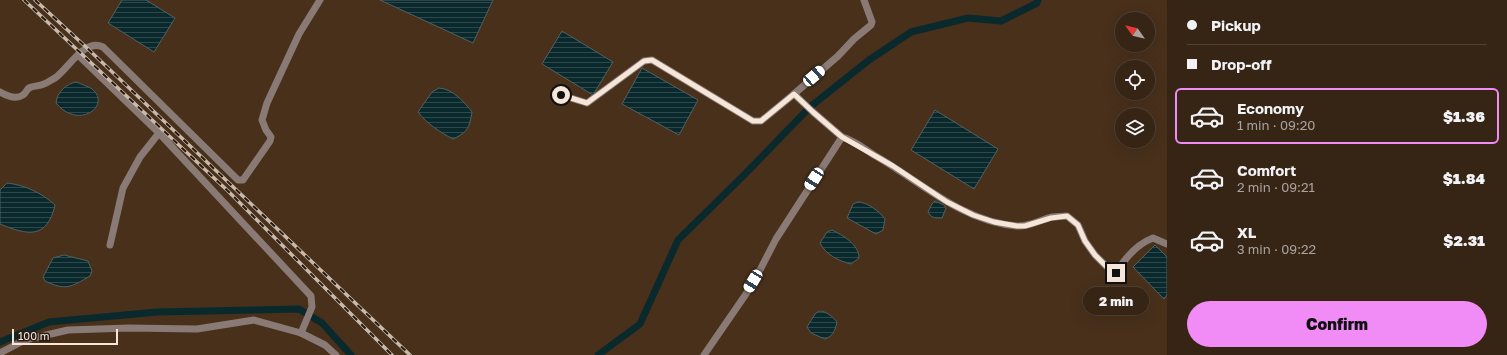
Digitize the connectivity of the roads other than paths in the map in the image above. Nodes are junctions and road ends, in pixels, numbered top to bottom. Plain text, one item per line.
1 (320, 0) edge
2 (864, 0) edge
3 (78, 55) junction
4 (0, 92) edge
5 (561, 95) dead end
6 (796, 96) junction
7 (159, 133) junction
8 (842, 137) junction
9 (110, 244) dead end
10 (1167, 244) edge
11 (301, 333) junction
12 (0, 353) edge
13 (336, 355) edge
14 (704, 355) edge

1 - 3 street
2 - 6 street
3 - 4 street
3 - 7 street
5 - 6 street
6 - 8 street
7 - 9 street
7 - 11 street
8 - 10 street
8 - 14 street
11 - 12 street
11 - 13 street

